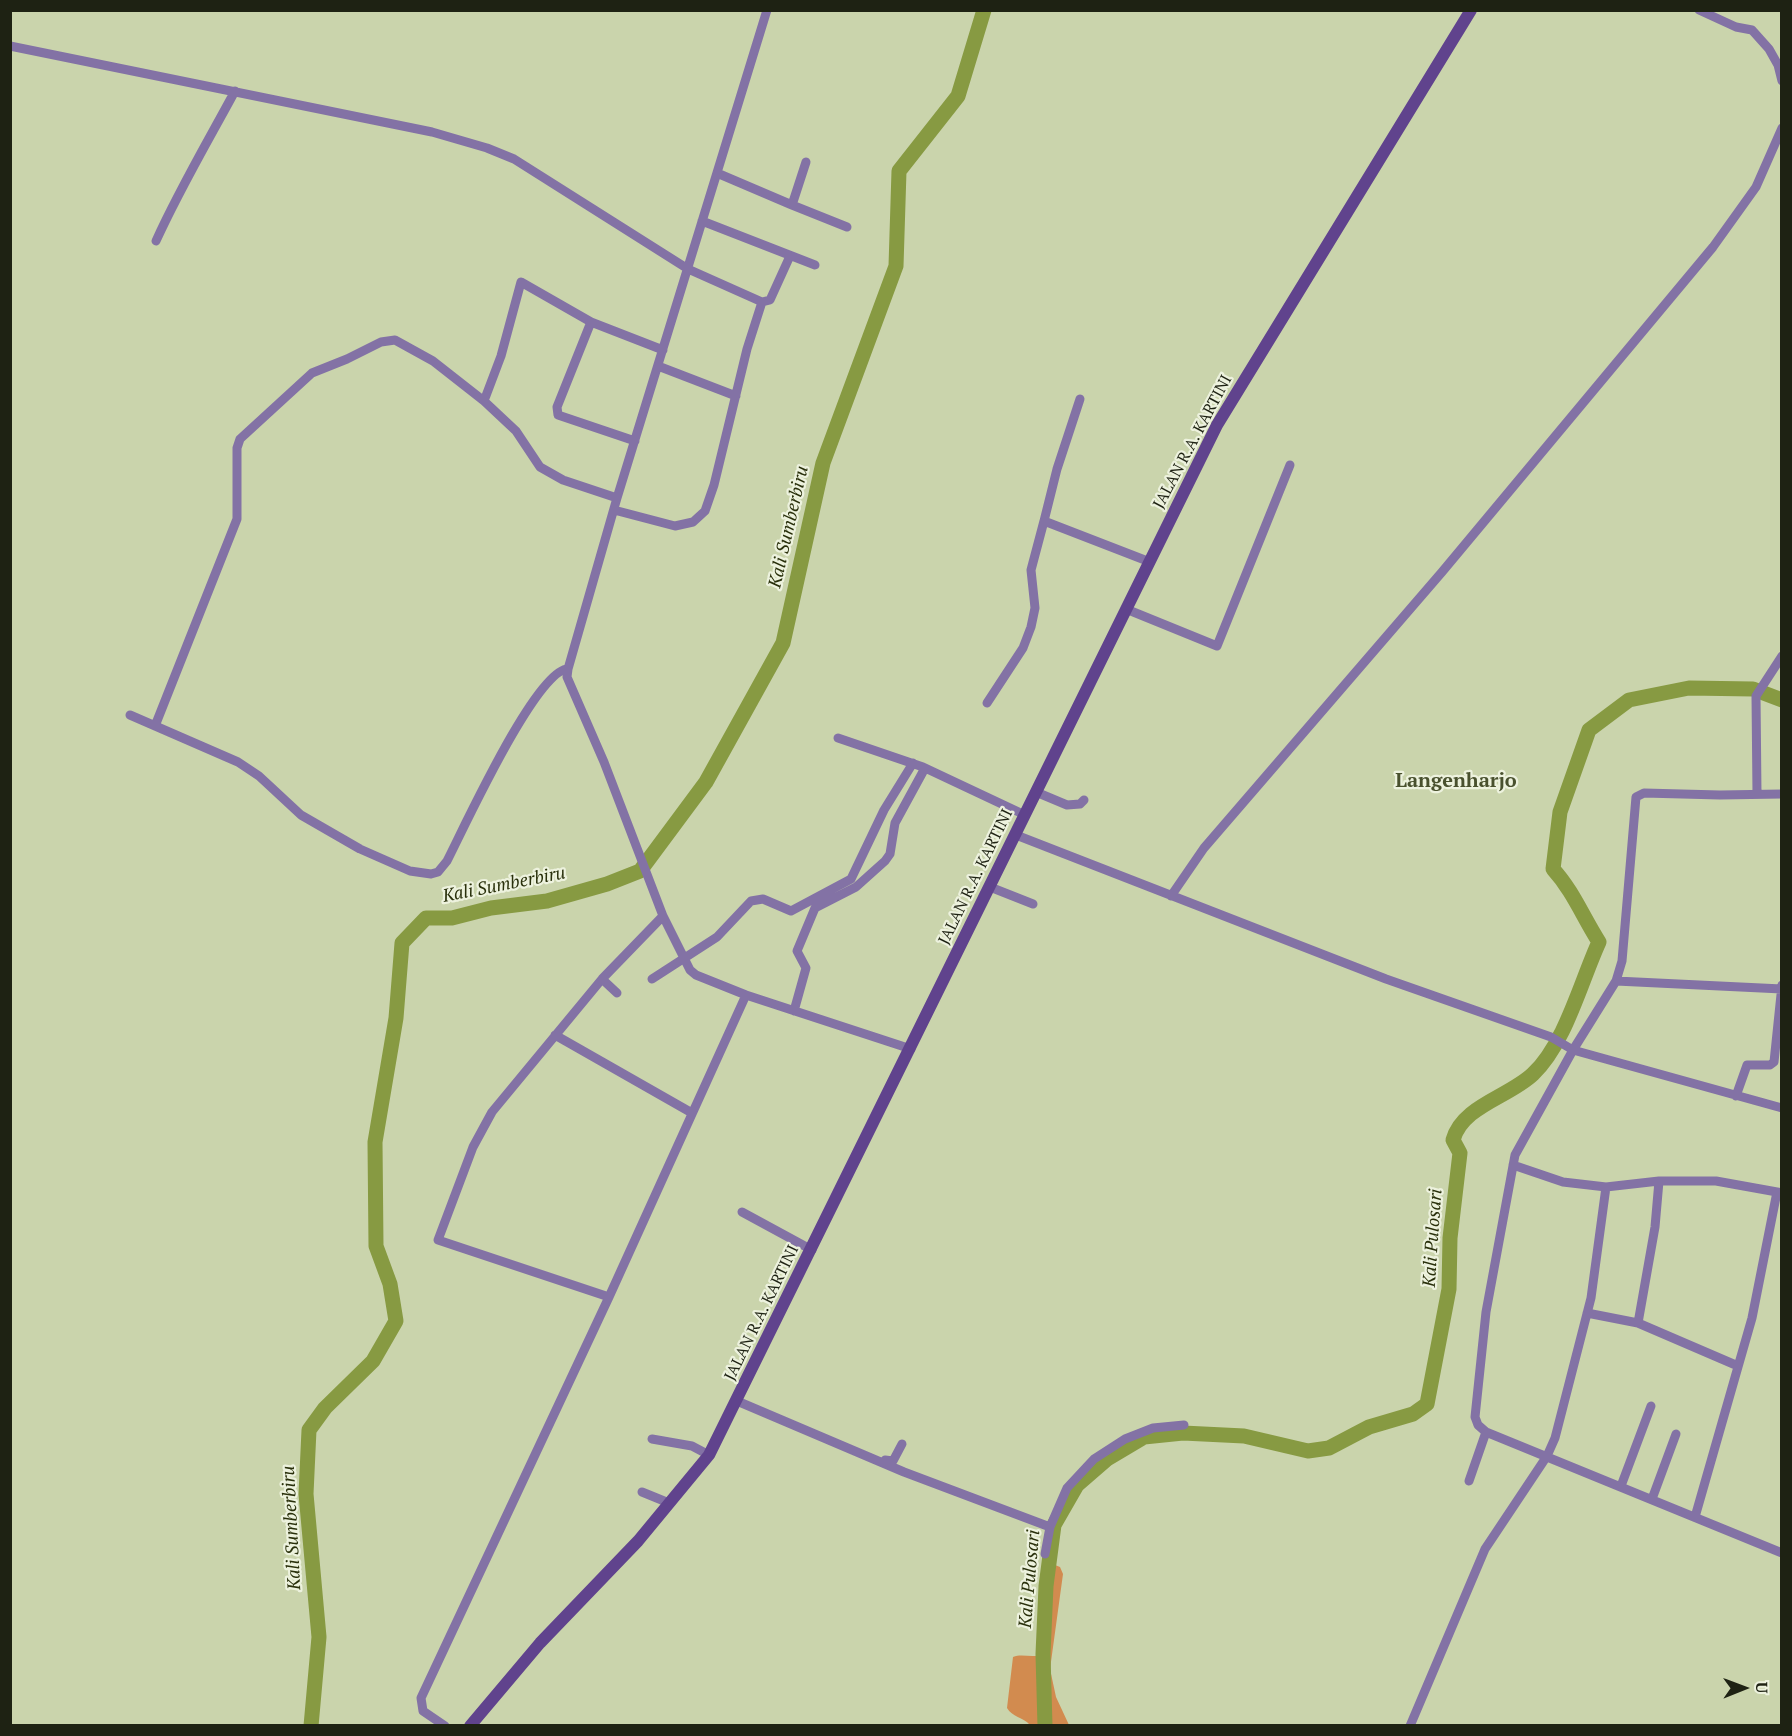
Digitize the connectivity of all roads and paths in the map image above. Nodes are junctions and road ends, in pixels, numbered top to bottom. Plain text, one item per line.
1 (767, 10) edge
2 (1471, 10) edge
3 (1699, 10) edge
4 (1718, 14) edge
5 (10, 46) edge
6 (1782, 81) edge
7 (235, 91) junction
8 (1782, 128) edge
9 (806, 162) dead end
10 (717, 172) junction
11 (792, 205) junction
12 (702, 221) junction
13 (847, 227) dead end
14 (156, 242) dead end
15 (790, 255) junction
16 (815, 265) dead end
17 (688, 269) junction
18 (762, 302) junction
19 (591, 322) junction
20 (663, 350) junction
21 (658, 366) junction
22 (736, 396) junction
23 (1080, 399) dead end
24 (484, 401) junction
25 (635, 441) junction
26 (1290, 465) dead end
27 (617, 498) junction
28 (614, 510) junction
29 (1044, 520) junction
30 (1150, 562) junction
31 (1126, 609) junction
32 (1782, 656) edge
33 (568, 669) junction
34 (987, 703) dead end
35 (130, 715) dead end
36 (156, 724) junction
37 (838, 738) dead end
38 (919, 766) junction
39 (1036, 792) junction
40 (1757, 794) junction
41 (1782, 794) edge
42 (1084, 800) dead end
43 (1025, 815) junction
44 (1016, 835) junction
45 (854, 883) junction
46 (990, 887) junction
47 (1171, 896) junction
48 (1033, 904) dead end
49 (663, 916) junction
50 (685, 962) junction
51 (652, 979) dead end
52 (604, 981) junction
53 (1616, 981) junction
54 (1781, 988) edge
55 (617, 993) dead end
56 (746, 996) junction
57 (794, 1011) junction
58 (555, 1035) junction
59 (911, 1049) junction
60 (1573, 1050) junction
61 (1736, 1096) junction
62 (1782, 1108) edge
63 (692, 1113) junction
64 (1513, 1165) junction
65 (1659, 1181) junction
66 (1606, 1187) junction
67 (1779, 1193) edge
68 (742, 1212) dead end
69 (812, 1250) junction
70 (609, 1297) junction
71 (1587, 1313) junction
72 (1638, 1323) junction
73 (1738, 1366) junction
74 (738, 1400) junction
75 (1652, 1406) dead end
76 (1184, 1425) dead end
77 (1486, 1432) junction
78 (1676, 1434) dead end
79 (652, 1439) dead end
80 (902, 1444) dead end
81 (709, 1455) junction
82 (1547, 1456) junction
83 (1469, 1481) dead end
84 (1621, 1486) junction
85 (642, 1492) dead end
86 (1652, 1499) junction
87 (669, 1503) junction
88 (1695, 1517) junction
89 (1050, 1527) junction
90 (1782, 1553) edge
91 (1045, 1554) dead end
92 (445, 1725) edge
93 (470, 1725) edge
94 (1410, 1725) edge

1 - 10 street
2 - 30 main road, JALAN R.A. KARTINI
3 - 4 street
4 - 6 street
5 - 7 street
7 - 14 street
7 - 17 street
8 - 47 street
9 - 11 street
10 - 11 street
10 - 12 street
11 - 13 street
12 - 15 street
12 - 17 street
15 - 16 street
15 - 18 street
17 - 18 street
17 - 20 street
18 - 22 street
19 - 20 street
19 - 24 street
19 - 25 street
20 - 21 street
21 - 22 street
21 - 25 street
22 - 28 street
23 - 29 street
24 - 27 street
24 - 36 street
25 - 27 street
26 - 31 street
27 - 28 street
28 - 33 street
29 - 30 street
29 - 34 street
30 - 31 main road, JALAN R.A. KARTINI
31 - 39 main road, JALAN R.A. KARTINI
32 - 40 street
33 - 36 street
33 - 49 street
35 - 36 street
37 - 38 street
38 - 43 street
38 - 45 street
38 - 45 street
39 - 42 street
39 - 43 main road, JALAN R.A. KARTINI
40 - 41 street
40 - 53 street
43 - 44 main road, JALAN R.A. KARTINI
44 - 46 main road, JALAN R.A. KARTINI
44 - 47 street
45 - 50 street
45 - 57 street
46 - 48 street
46 - 59 main road, JALAN R.A. KARTINI
47 - 60 street
49 - 50 street
49 - 52 street
50 - 51 street
50 - 56 street
52 - 55 street
52 - 58 street
53 - 54 street
53 - 60 street
54 - 61 street
56 - 57 street
56 - 63 street
57 - 59 street
58 - 63 street
58 - 70 street
59 - 69 main road, JALAN R.A. KARTINI
60 - 61 street
60 - 64 street
61 - 62 street
63 - 70 street
64 - 66 street
64 - 77 street
65 - 66 street
65 - 67 street
65 - 72 street
66 - 71 street
67 - 73 street
68 - 69 street
69 - 74 main road, JALAN R.A. KARTINI
70 - 92 street
71 - 72 street
71 - 82 street
72 - 73 street
73 - 88 street
74 - 80 street
74 - 81 main road, JALAN R.A. KARTINI
74 - 89 street
75 - 84 street
76 - 89 street
77 - 82 street
77 - 83 street
78 - 86 street
79 - 81 street
81 - 87 main road, JALAN R.A. KARTINI
82 - 84 street
82 - 94 street
84 - 86 street
85 - 87 street
86 - 88 street
87 - 93 main road, JALAN R.A. KARTINI
88 - 90 street
89 - 91 street

